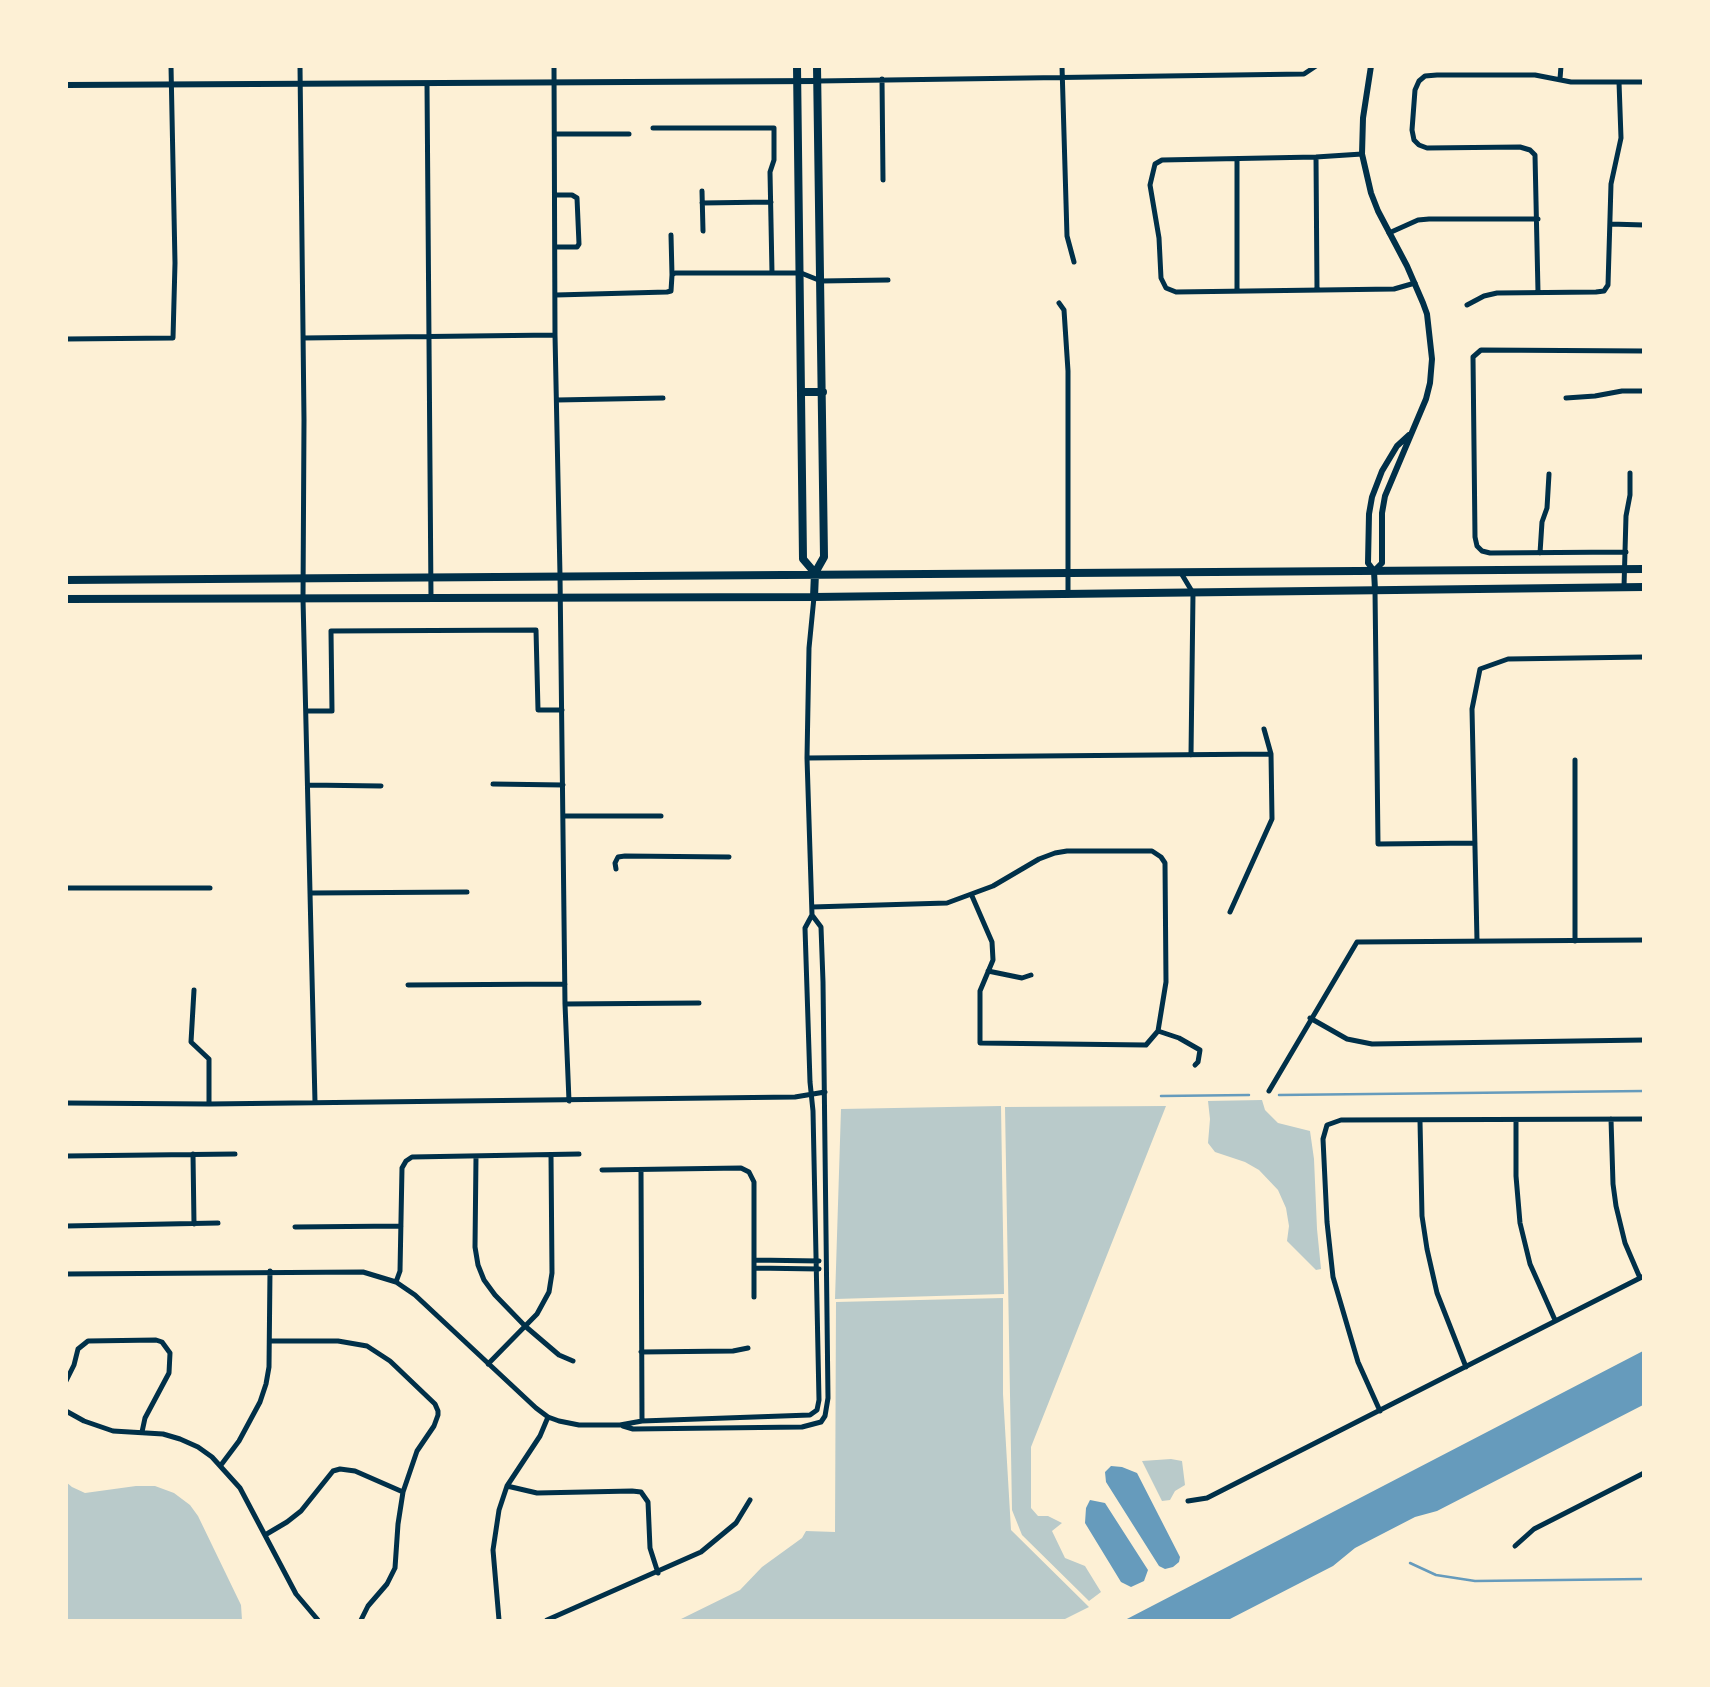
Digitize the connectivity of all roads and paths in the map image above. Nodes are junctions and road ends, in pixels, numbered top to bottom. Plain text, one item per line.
1 (171, 66) edge
2 (300, 66) edge
3 (554, 66) edge
4 (797, 66) edge
5 (817, 66) edge
6 (1062, 66) edge
7 (1233, 66) edge
8 (1316, 66) edge
9 (1371, 66) edge
10 (1561, 66) edge
11 (1233, 75) junction
12 (1062, 78) junction
13 (882, 79) junction
14 (1560, 79) junction
15 (818, 81) junction
16 (797, 82) junction
17 (1619, 82) junction
18 (1643, 82) edge
19 (554, 83) junction
20 (427, 84) junction
21 (66, 85) edge
22 (300, 85) junction
23 (172, 86) junction
24 (653, 128) dead end
25 (555, 134) junction
26 (629, 134) dead end
27 (1362, 154) junction
28 (1316, 158) junction
29 (1237, 159) junction
30 (883, 180) dead end
31 (702, 191) dead end
32 (555, 195) junction
33 (771, 201) junction
34 (702, 203) junction
35 (1538, 219) junction
36 (1610, 224) junction
37 (1643, 225) edge
38 (703, 231) dead end
39 (1389, 233) junction
40 (671, 235) dead end
41 (556, 247) junction
42 (1074, 262) dead end
43 (772, 273) junction
44 (801, 273) junction
45 (672, 275) junction
46 (888, 280) dead end
47 (821, 281) junction
48 (1415, 283) junction
49 (1317, 290) junction
50 (1237, 291) junction
51 (1538, 292) junction
52 (556, 295) junction
53 (1059, 303) dead end
54 (1467, 305) dead end
55 (555, 335) junction
56 (429, 337) junction
57 (66, 338) edge
58 (303, 338) junction
59 (1643, 351) edge
60 (1643, 391) edge
61 (803, 393) junction
62 (823, 393) junction
63 (663, 398) dead end
64 (1566, 398) dead end
65 (557, 400) junction
66 (1409, 435) junction
67 (1630, 473) dead end
68 (1549, 474) dead end
69 (1626, 552) junction
70 (1540, 553) junction
71 (1643, 569) edge
72 (1623, 570) junction
73 (1374, 571) junction
74 (815, 573) junction
75 (1181, 573) junction
76 (560, 575) junction
77 (1069, 575) junction
78 (431, 576) junction
79 (302, 578) junction
80 (66, 580) edge
81 (1624, 587) junction
82 (1643, 587) edge
83 (1375, 590) junction
84 (1193, 593) junction
85 (1068, 594) junction
86 (560, 597) junction
87 (814, 597) junction
88 (431, 598) junction
89 (66, 599) edge
90 (303, 599) junction
91 (1643, 657) edge
92 (562, 710) junction
93 (307, 711) junction
94 (1264, 729) dead end
95 (1271, 754) junction
96 (1191, 755) junction
97 (807, 758) junction
98 (1575, 760) dead end
99 (493, 784) dead end
100 (308, 785) junction
101 (563, 785) junction
102 (381, 786) dead end
103 (564, 816) junction
104 (661, 816) dead end
105 (1475, 843) junction
106 (729, 857) dead end
107 (616, 869) dead end
108 (66, 888) edge
109 (210, 888) dead end
110 (467, 892) dead end
111 (311, 893) junction
112 (972, 895) junction
113 (812, 907) junction
114 (1230, 912) dead end
115 (812, 915) junction
116 (1643, 940) edge
117 (1477, 941) junction
118 (1575, 941) junction
119 (988, 971) junction
120 (1031, 975) dead end
121 (565, 984) junction
122 (408, 985) dead end
123 (194, 990) dead end
124 (699, 1003) dead end
125 (565, 1004) junction
126 (1310, 1018) junction
127 (1158, 1031) junction
128 (1643, 1040) edge
129 (1195, 1065) dead end
130 (1269, 1091) dead end
131 (825, 1092) junction
132 (811, 1095) junction
133 (569, 1101) junction
134 (315, 1102) junction
135 (66, 1104) edge
136 (209, 1104) junction
137 (1611, 1119) junction
138 (1643, 1119) edge
139 (1517, 1120) junction
140 (1420, 1121) junction
141 (193, 1154) junction
142 (235, 1154) dead end
143 (579, 1154) dead end
144 (551, 1155) junction
145 (66, 1156) edge
146 (476, 1157) junction
147 (603, 1170) dead end
148 (641, 1170) junction
149 (218, 1223) dead end
150 (194, 1224) junction
151 (66, 1226) edge
152 (401, 1226) junction
153 (295, 1227) dead end
154 (754, 1260) junction
155 (782, 1260) junction
156 (816, 1261) junction
157 (825, 1261) junction
158 (754, 1268) junction
159 (782, 1269) junction
160 (816, 1269) junction
161 (826, 1269) junction
162 (270, 1271) junction
163 (66, 1274) edge
164 (1642, 1277) edge
165 (396, 1282) junction
166 (754, 1297) dead end
167 (1555, 1320) junction
168 (525, 1326) junction
169 (270, 1341) junction
170 (748, 1348) dead end
171 (642, 1352) junction
172 (573, 1361) dead end
173 (488, 1364) junction
174 (1466, 1367) junction
175 (66, 1381) edge
176 (66, 1411) edge
177 (1380, 1411) junction
178 (548, 1417) junction
179 (642, 1421) junction
180 (620, 1424) junction
181 (142, 1432) junction
182 (221, 1465) junction
183 (1643, 1473) edge
184 (507, 1486) junction
185 (403, 1492) junction
186 (750, 1500) dead end
187 (1188, 1502) dead end
188 (265, 1535) junction
189 (1515, 1546) dead end
190 (658, 1573) junction
191 (318, 1620) edge
192 (361, 1620) edge
193 (499, 1620) edge
194 (547, 1620) edge

1 - 23 street
2 - 22 street
3 - 19 street
4 - 16 main road
5 - 15 main road
6 - 12 street
7 - 11 street
8 - 11 street
9 - 27 street
10 - 14 street
11 - 12 street
12 - 13 street
12 - 42 street
13 - 15 street
13 - 30 street
14 - 17 street
14 - 35 street
15 - 16 street
15 - 47 main road
16 - 19 street
16 - 44 main road
17 - 18 street
17 - 36 street
19 - 20 street
19 - 25 street
20 - 22 street
20 - 56 street
21 - 23 street
22 - 23 street
22 - 58 street
23 - 57 street
24 - 33 street
25 - 26 street
25 - 32 street
27 - 28 street
27 - 39 street
28 - 29 street
28 - 49 street
29 - 50 street
29 - 50 street
31 - 34 street
32 - 41 street
32 - 41 street
33 - 34 street
33 - 43 street
34 - 38 street
35 - 39 street
35 - 51 street
36 - 37 street
36 - 51 street
39 - 48 street
40 - 45 street
41 - 52 street
43 - 44 street
43 - 45 street
44 - 47 street
44 - 61 main road
45 - 52 street
46 - 47 street
47 - 62 main road
48 - 49 street
48 - 66 street
49 - 50 street
51 - 54 street
52 - 55 street
53 - 77 street
55 - 56 street
55 - 65 street
56 - 58 street
56 - 78 street
58 - 79 street
59 - 70 street
60 - 64 street
61 - 62 main road
61 - 74 main road
62 - 74 main road
63 - 65 street
65 - 76 street
66 - 73 street
66 - 73 street
67 - 69 street
68 - 70 street
69 - 70 street
69 - 72 street
71 - 72 main road
72 - 73 main road
72 - 81 street
73 - 75 main road
73 - 83 street
74 - 76 main road
74 - 77 main road
74 - 87 main road
75 - 77 main road
75 - 84 street
76 - 78 main road
76 - 86 street
77 - 85 street
78 - 79 main road
78 - 88 street
79 - 80 main road
79 - 90 street
81 - 82 main road
81 - 83 main road
83 - 84 main road
83 - 105 street
84 - 85 main road
84 - 96 street
85 - 87 main road
86 - 87 main road
86 - 88 main road
86 - 92 street
87 - 97 street
88 - 90 main road
89 - 90 main road
90 - 93 street
91 - 105 street
92 - 93 street
92 - 101 street
93 - 100 street
94 - 95 street
95 - 96 street
95 - 114 street
96 - 97 street
97 - 113 street
98 - 118 street
99 - 101 street
100 - 102 street
100 - 111 street
101 - 103 street
103 - 104 street
103 - 121 street
105 - 117 street
106 - 107 street
108 - 109 street
110 - 111 street
111 - 134 street
112 - 113 street
112 - 119 street
112 - 127 street
113 - 115 street
115 - 131 street
115 - 132 street
116 - 118 street
117 - 118 street
117 - 126 street
119 - 120 street
119 - 127 street
121 - 122 street
121 - 125 street
123 - 136 street
124 - 125 street
125 - 133 street
126 - 128 street
126 - 130 street
127 - 129 street
131 - 132 street
131 - 157 street
132 - 133 street
132 - 156 street
133 - 134 street
134 - 136 street
135 - 136 street
137 - 138 street
137 - 139 street
137 - 164 street
139 - 140 street
139 - 167 street
140 - 174 street
140 - 177 street
141 - 142 street
141 - 145 street
141 - 150 street
143 - 144 street
144 - 146 street
144 - 168 street
146 - 152 street
146 - 168 street
147 - 148 street
148 - 154 street
148 - 171 street
149 - 150 street
150 - 151 street
152 - 153 street
152 - 165 street
154 - 155 street
154 - 158 street
155 - 156 street
155 - 159 street
156 - 157 street
156 - 160 street
157 - 161 street
158 - 159 street
158 - 166 street
159 - 160 street
160 - 161 street
160 - 179 street
161 - 180 street
162 - 163 street
162 - 165 street
162 - 169 street
164 - 167 street
165 - 173 street
167 - 174 street
168 - 172 street
168 - 173 street
169 - 182 street
169 - 185 street
170 - 171 street
171 - 179 street
173 - 178 street
174 - 177 street
175 - 181 street
176 - 181 street
177 - 187 street
178 - 180 street
178 - 184 street
179 - 180 street
181 - 182 street
182 - 188 street
183 - 189 street
184 - 190 street
184 - 193 street
185 - 188 street
185 - 192 street
186 - 190 street
188 - 191 street
190 - 194 street

